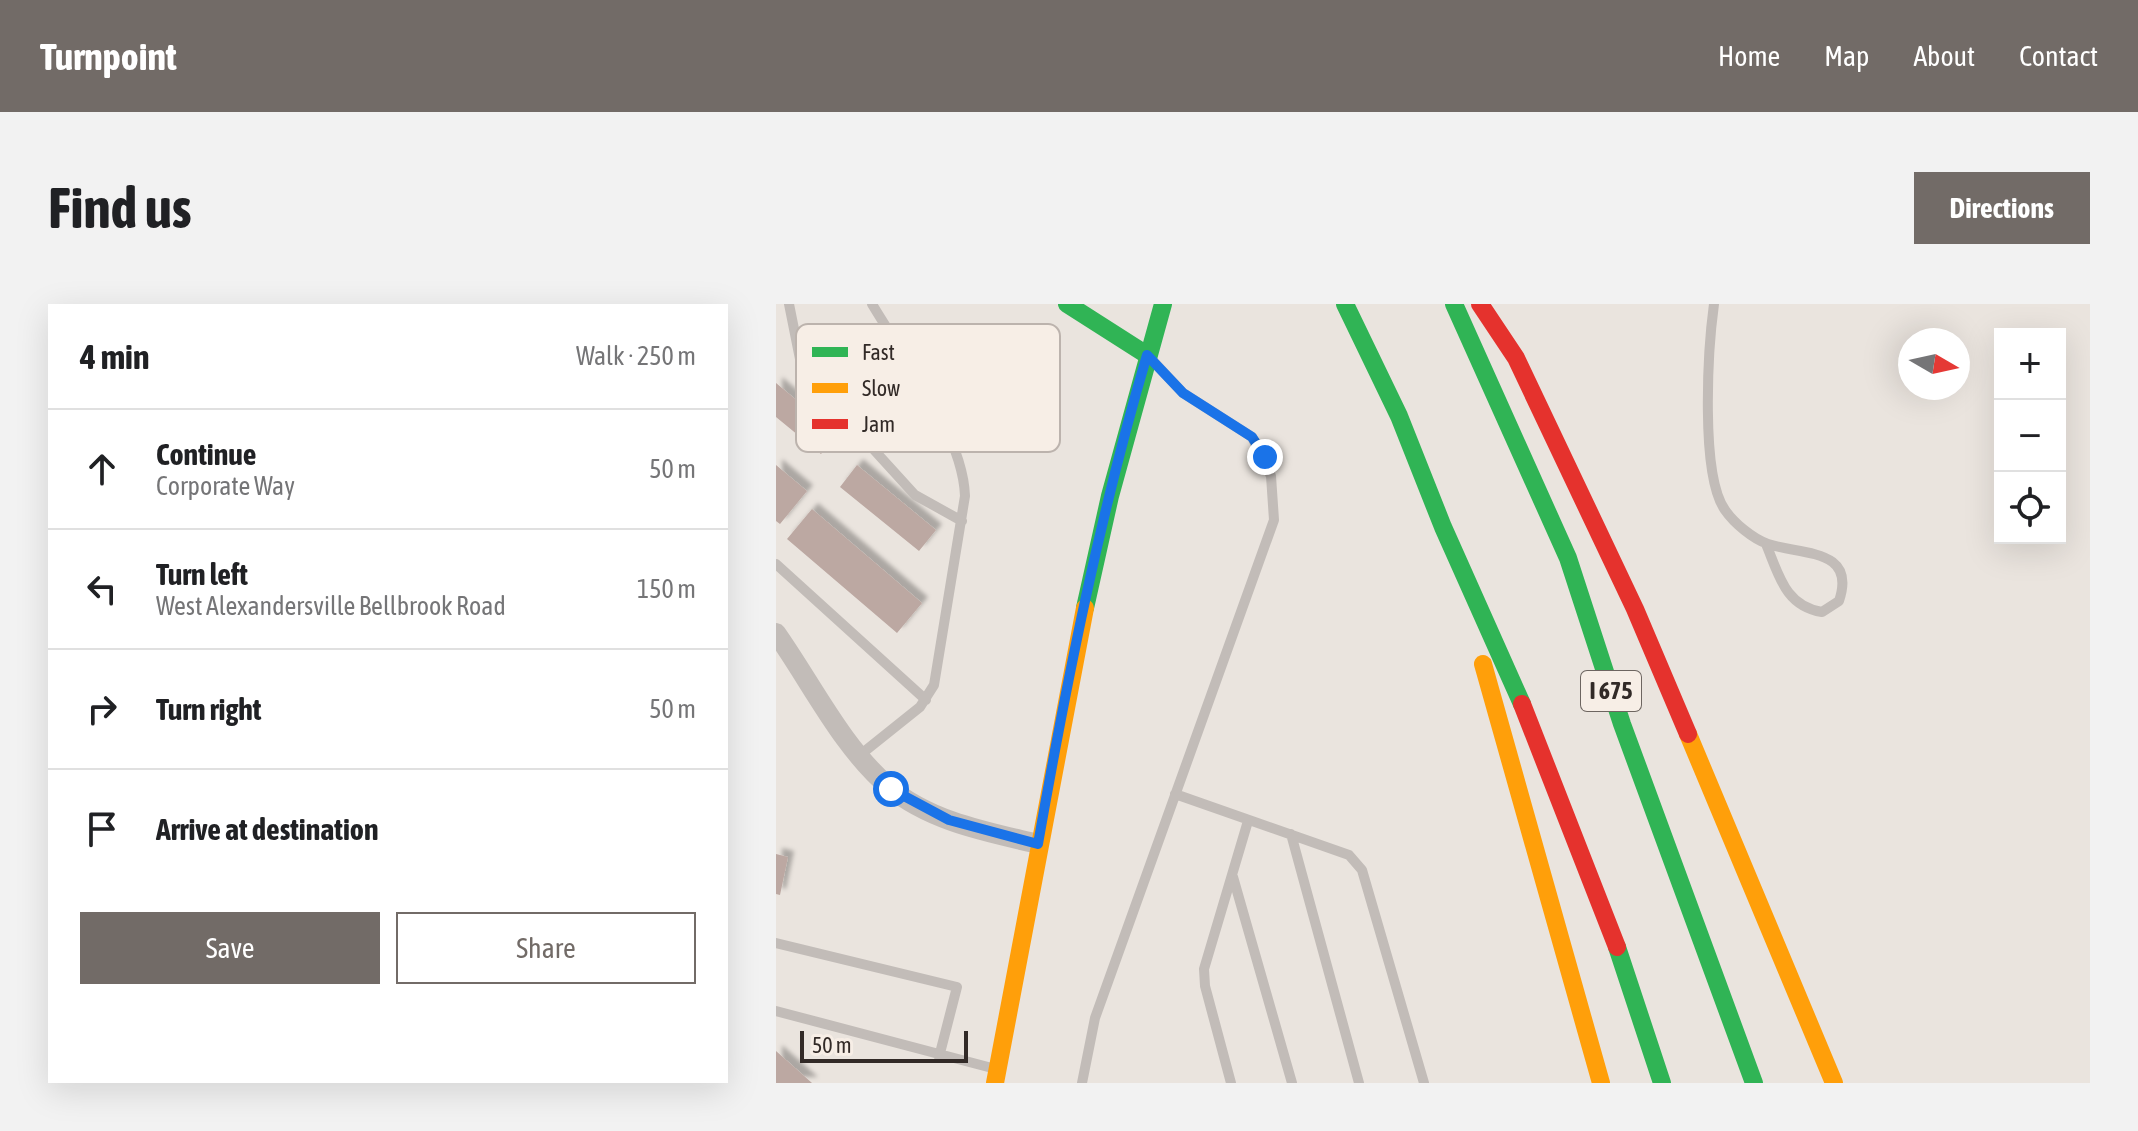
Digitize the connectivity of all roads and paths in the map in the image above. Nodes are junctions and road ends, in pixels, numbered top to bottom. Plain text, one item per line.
1 (789, 304) edge
2 (872, 304) edge
3 (1067, 304) edge
4 (1163, 304) edge
5 (1345, 304) edge
6 (1454, 304) edge
7 (1480, 304) edge
8 (1714, 304) edge
9 (884, 324) edge
10 (796, 339) edge
11 (1147, 355) junction
12 (876, 452) edge
13 (957, 452) edge
14 (962, 521) junction
15 (1443, 527) junction
16 (1766, 544) junction
17 (776, 564) edge
18 (776, 633) edge
19 (926, 700) junction
20 (860, 755) junction
21 (1175, 794) junction
22 (1248, 821) junction
23 (1291, 834) junction
24 (1038, 844) junction
25 (1232, 875) junction
26 (776, 943) edge
27 (776, 1011) edge
28 (939, 1057) junction
29 (997, 1076) edge
30 (1082, 1083) edge
31 (1231, 1083) edge
32 (1292, 1083) edge
33 (1359, 1083) edge
34 (1424, 1083) edge
35 (1601, 1083) edge
36 (1662, 1083) edge
37 (1754, 1083) edge
38 (1834, 1083) edge

1 - 10 lane
2 - 9 lane
3 - 11 main road
4 - 11 main road
5 - 15 main road
6 - 37 main road, I 675
7 - 38 main road
8 - 16 lane
11 - 21 lane
11 - 24 main road
12 - 14 lane
13 - 14 lane
14 - 19 lane
15 - 35 main road
15 - 36 main road
16 - 16 lane
17 - 19 lane
18 - 20 street
19 - 20 lane
20 - 24 street
21 - 22 lane
21 - 30 lane
22 - 23 lane
22 - 25 lane
23 - 33 lane
23 - 34 lane
24 - 29 main road
25 - 31 lane
25 - 32 lane
26 - 28 lane
27 - 28 lane
28 - 29 lane

